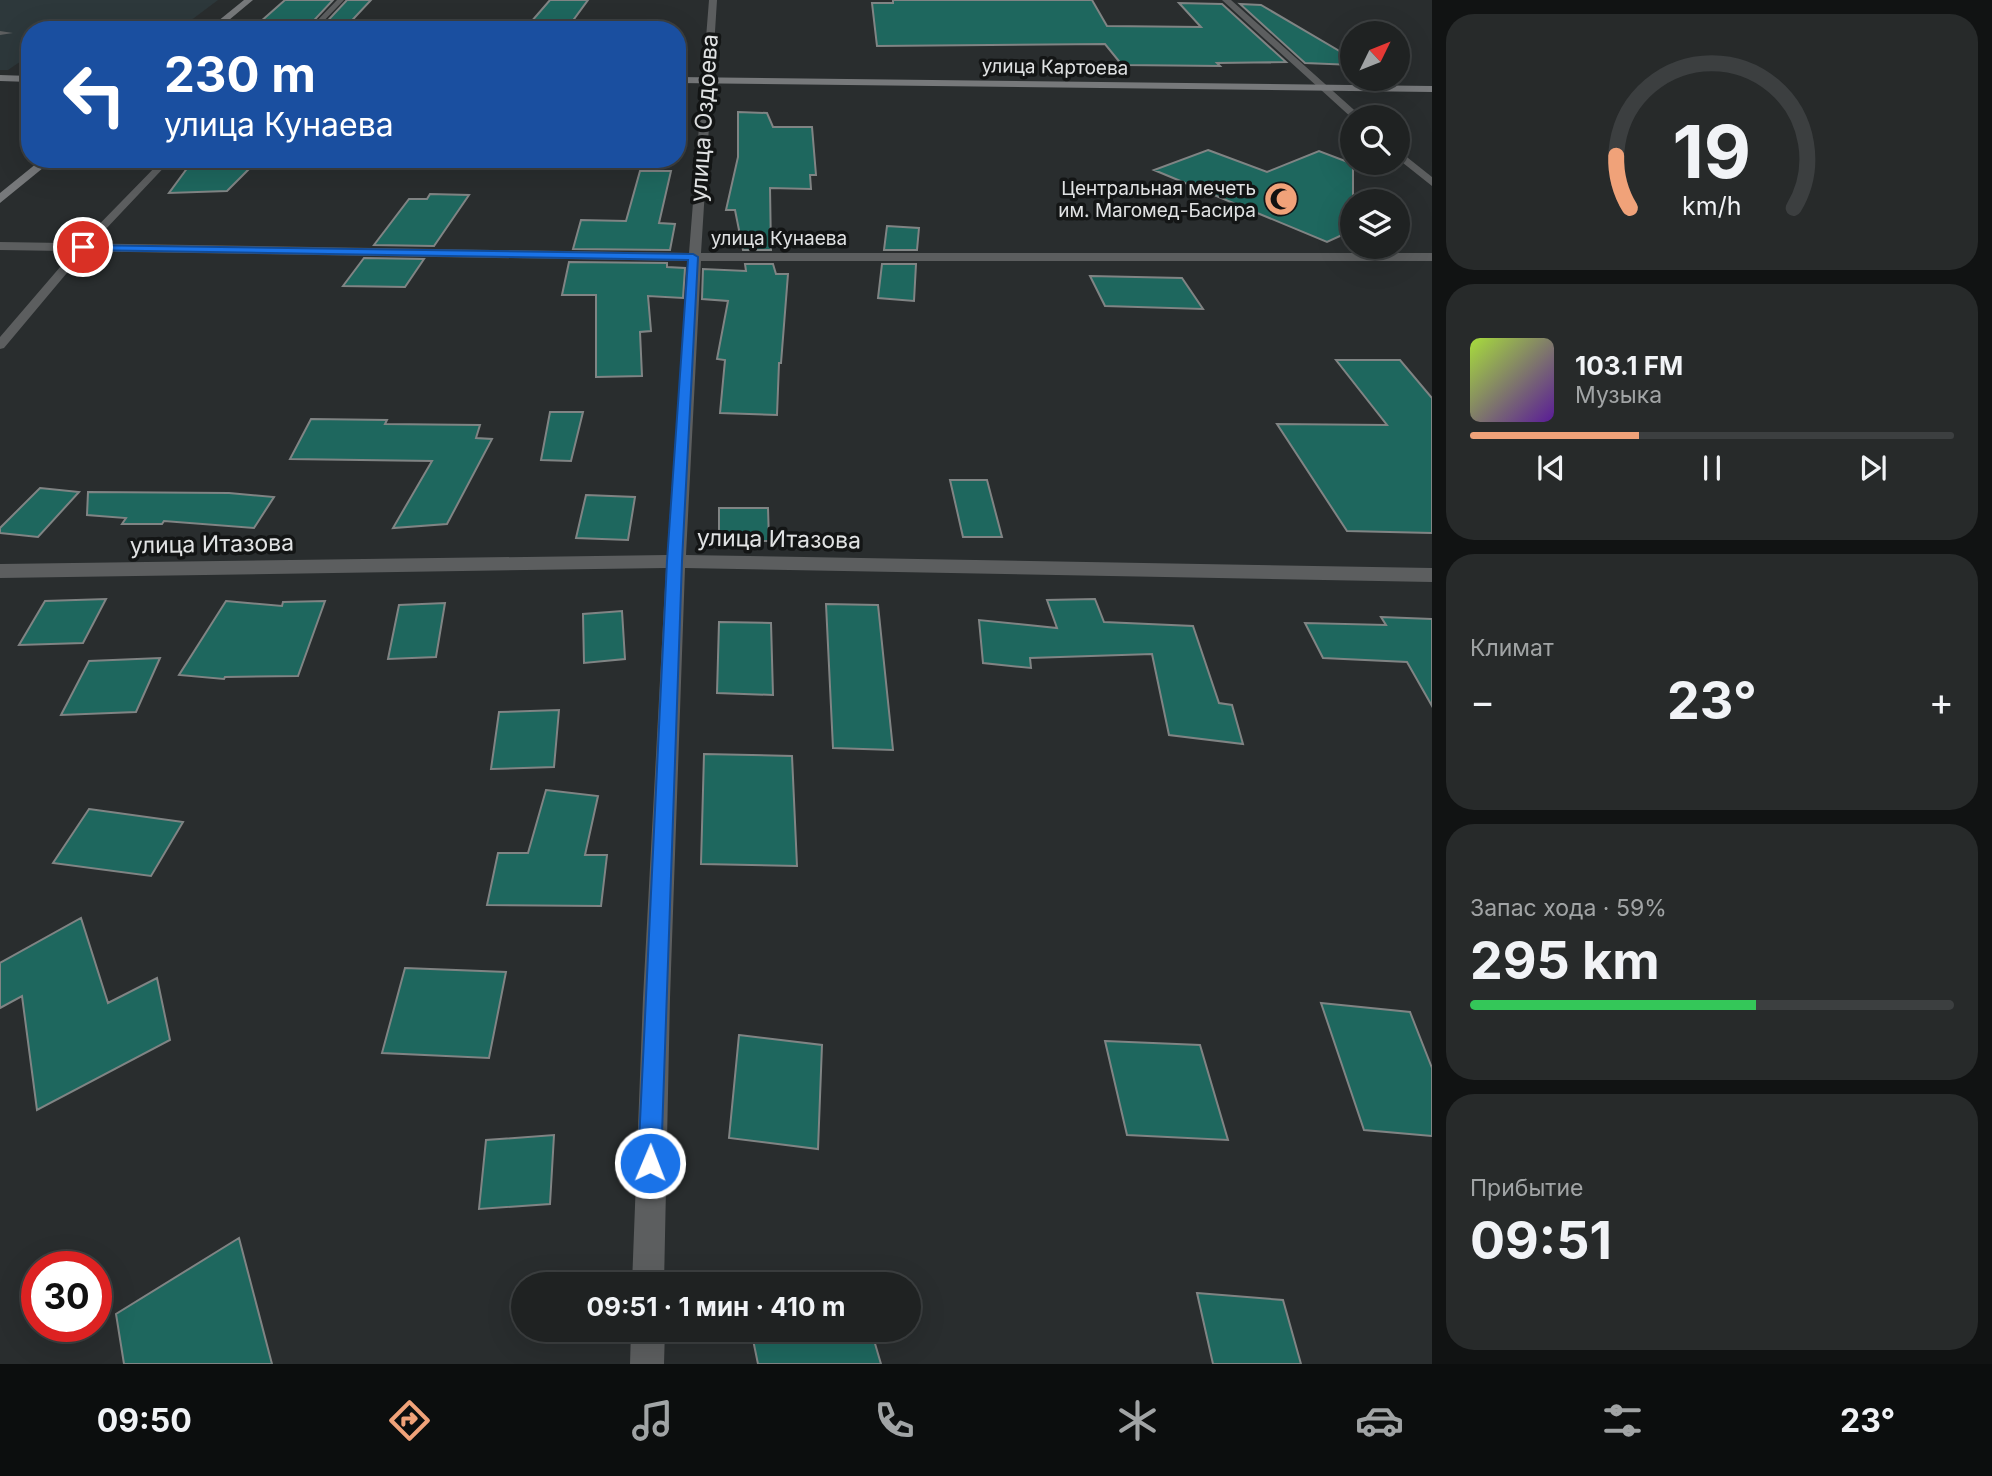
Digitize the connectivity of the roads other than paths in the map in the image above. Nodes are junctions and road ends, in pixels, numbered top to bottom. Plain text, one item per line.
1 (249, 0) edge
2 (341, 0) edge
3 (713, 0) edge
4 (1226, 0) edge
5 (222, 21) edge
6 (320, 21) edge
7 (0, 78) edge
8 (21, 79) edge
9 (686, 83) edge
10 (1322, 88) junction
11 (1432, 89) edge
12 (708, 90) junction
13 (1324, 101) dead end
14 (1338, 101) junction
15 (1351, 101) dead end
16 (1343, 105) edge
17 (1410, 164) edge
18 (38, 168) edge
19 (159, 168) edge
20 (1432, 183) edge
21 (0, 199) edge
22 (0, 246) edge
23 (83, 247) junction
24 (693, 257) junction
25 (1432, 257) edge
26 (0, 345) edge
27 (674, 561) junction
28 (0, 571) edge
29 (1432, 575) edge
30 (648, 1272) edge
31 (648, 1342) edge
32 (648, 1364) edge

1 - 5 main road
2 - 6 lane
3 - 12 street, улица Оздоева
4 - 10 street
7 - 8 main road
9 - 12 main road, улица Картоева
10 - 11 main road, улица Картоева
10 - 12 main road, улица Картоева
10 - 14 street
12 - 24 street, улица Оздоева
13 - 14 main road
14 - 15 main road
14 - 16 street
17 - 20 street
18 - 21 main road
19 - 23 lane
22 - 23 street, улица Кунаева
23 - 24 street, улица Кунаева
23 - 26 lane
24 - 25 street, улица Кунаева
24 - 27 street, улица Оздоева
27 - 28 street, улица Итазова
27 - 29 street, улица Итазова
27 - 30 street, улица Оздоева
31 - 32 street

